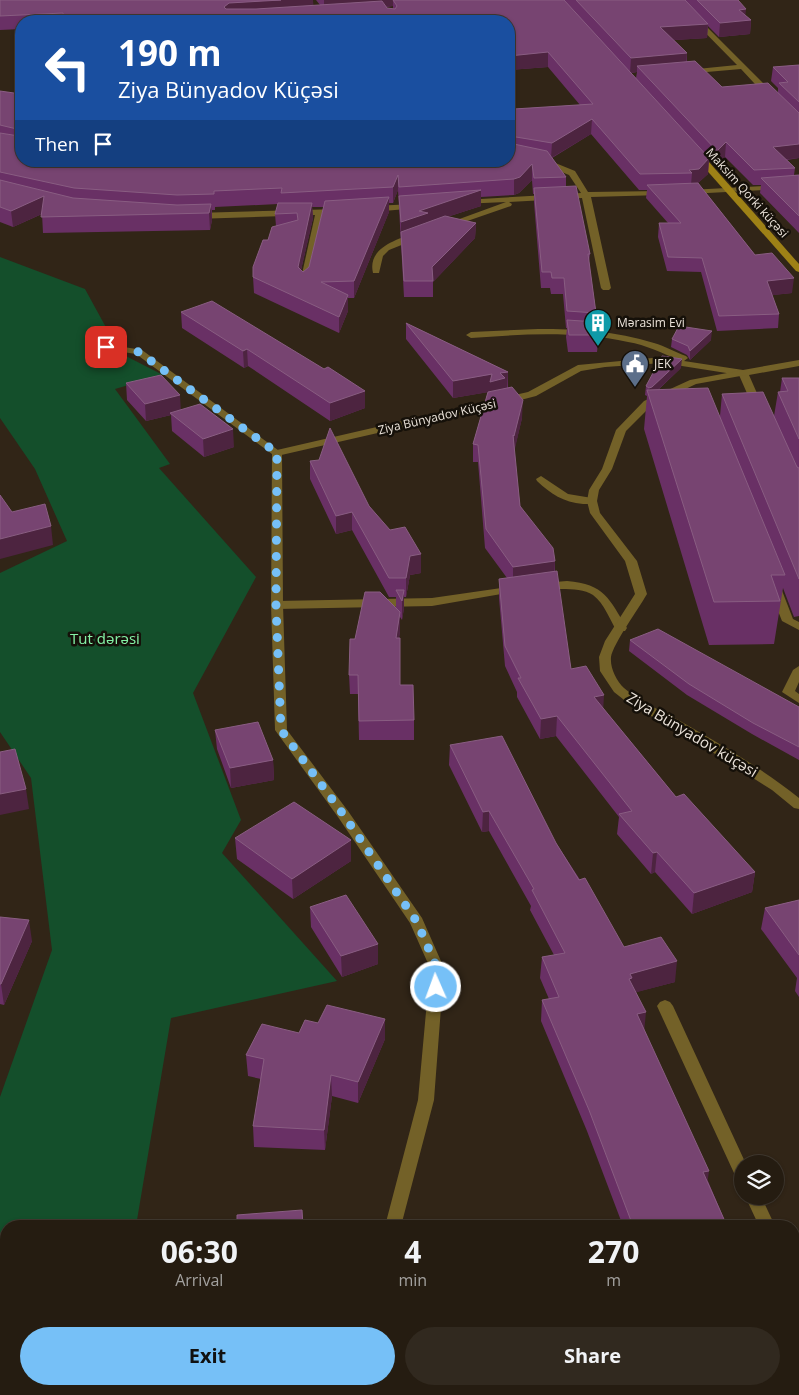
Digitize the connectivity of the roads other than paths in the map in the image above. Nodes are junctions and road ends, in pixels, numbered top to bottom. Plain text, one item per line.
1 (676, 0) edge
2 (742, 67) junction
3 (678, 73) edge
4 (774, 99) edge
5 (692, 148) edge
6 (534, 160) edge
7 (799, 186) edge
8 (730, 190) junction
9 (674, 192) edge
10 (683, 192) edge
11 (586, 195) junction
12 (525, 198) junction
13 (456, 203) edge
14 (427, 205) edge
15 (359, 210) edge
16 (349, 211) edge
17 (320, 213) junction
18 (187, 216) edge
19 (442, 227) edge
20 (424, 233) edge
21 (799, 269) edge
22 (376, 271) dead end
23 (304, 283) edge
24 (606, 288) dead end
25 (471, 335) dead end
26 (106, 347) dead end
27 (799, 363) edge
28 (701, 366) junction
29 (743, 373) junction
30 (762, 416) edge
31 (277, 453) junction
32 (541, 479) dead end
33 (592, 501) junction
34 (770, 575) edge
35 (276, 605) junction
36 (799, 626) edge
37 (621, 628) junction
38 (799, 670) edge
39 (799, 700) edge
40 (799, 805) edge
41 (665, 1006) dead end
42 (734, 1156) edge
43 (757, 1205) edge
44 (395, 1220) edge
45 (764, 1220) edge

1 - 2 street
2 - 3 street
2 - 4 street
5 - 8 main road, Maksim Qorki küçəsi
6 - 11 street
7 - 8 street
8 - 10 street
8 - 21 main road, Maksim Qorki küçəsi
9 - 11 street
11 - 12 street
11 - 24 street
12 - 13 street
12 - 19 street
14 - 15 street
16 - 17 street
17 - 18 street
17 - 23 street
20 - 22 street
25 - 28 street
26 - 31 street
27 - 29 street, Ziya Bünyadov Küçəsi
28 - 29 street, Ziya Bünyadov Küçəsi
28 - 31 street, Ziya Bünyadov Küçəsi
29 - 30 street
29 - 33 street
31 - 35 street
32 - 33 street
33 - 37 street, Ziya Bünyadov küçəsi
34 - 36 street
35 - 37 street
35 - 44 street
37 - 40 street, Ziya Bünyadov küçəsi
38 - 39 street
41 - 42 street
43 - 45 street

